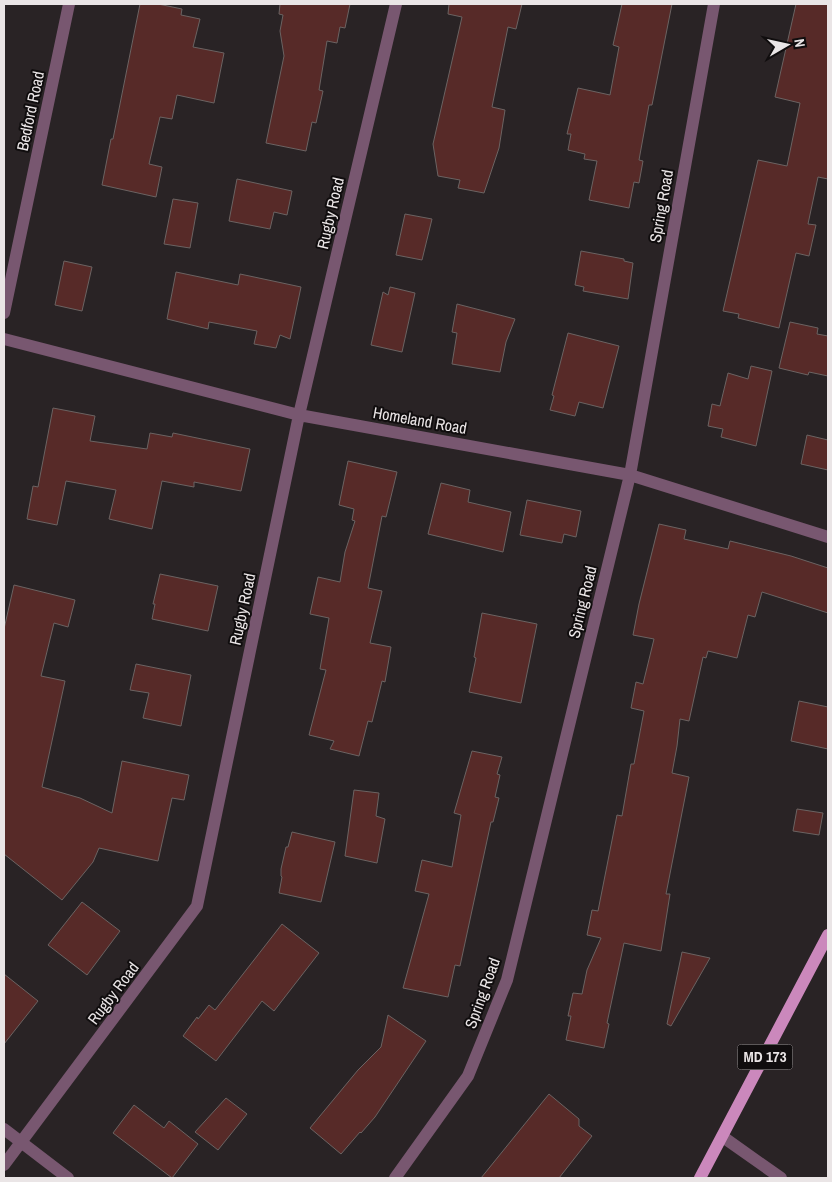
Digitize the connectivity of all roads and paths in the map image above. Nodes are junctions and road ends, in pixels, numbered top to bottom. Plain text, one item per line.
1 (69, 4) edge
2 (396, 4) edge
3 (714, 4) edge
4 (4, 314) edge
5 (4, 339) edge
6 (299, 415) junction
7 (630, 475) junction
8 (828, 537) edge
9 (828, 935) edge
10 (4, 1128) edge
11 (723, 1137) junction
12 (22, 1143) junction
13 (4, 1165) edge
14 (68, 1178) edge
15 (395, 1178) edge
16 (700, 1178) edge
17 (781, 1178) edge

1 - 4 street, Bedford Road
2 - 6 street, Rugby Road
3 - 7 street, Spring Road
5 - 6 street, Homeland Road
6 - 7 street, Homeland Road
6 - 12 street, Rugby Road
7 - 8 street, Homeland Road
7 - 15 street, Spring Road
9 - 11 main road, MD 173
10 - 12 street
11 - 16 main road, MD 173
11 - 17 street
12 - 13 street, Rugby Road
12 - 14 street

